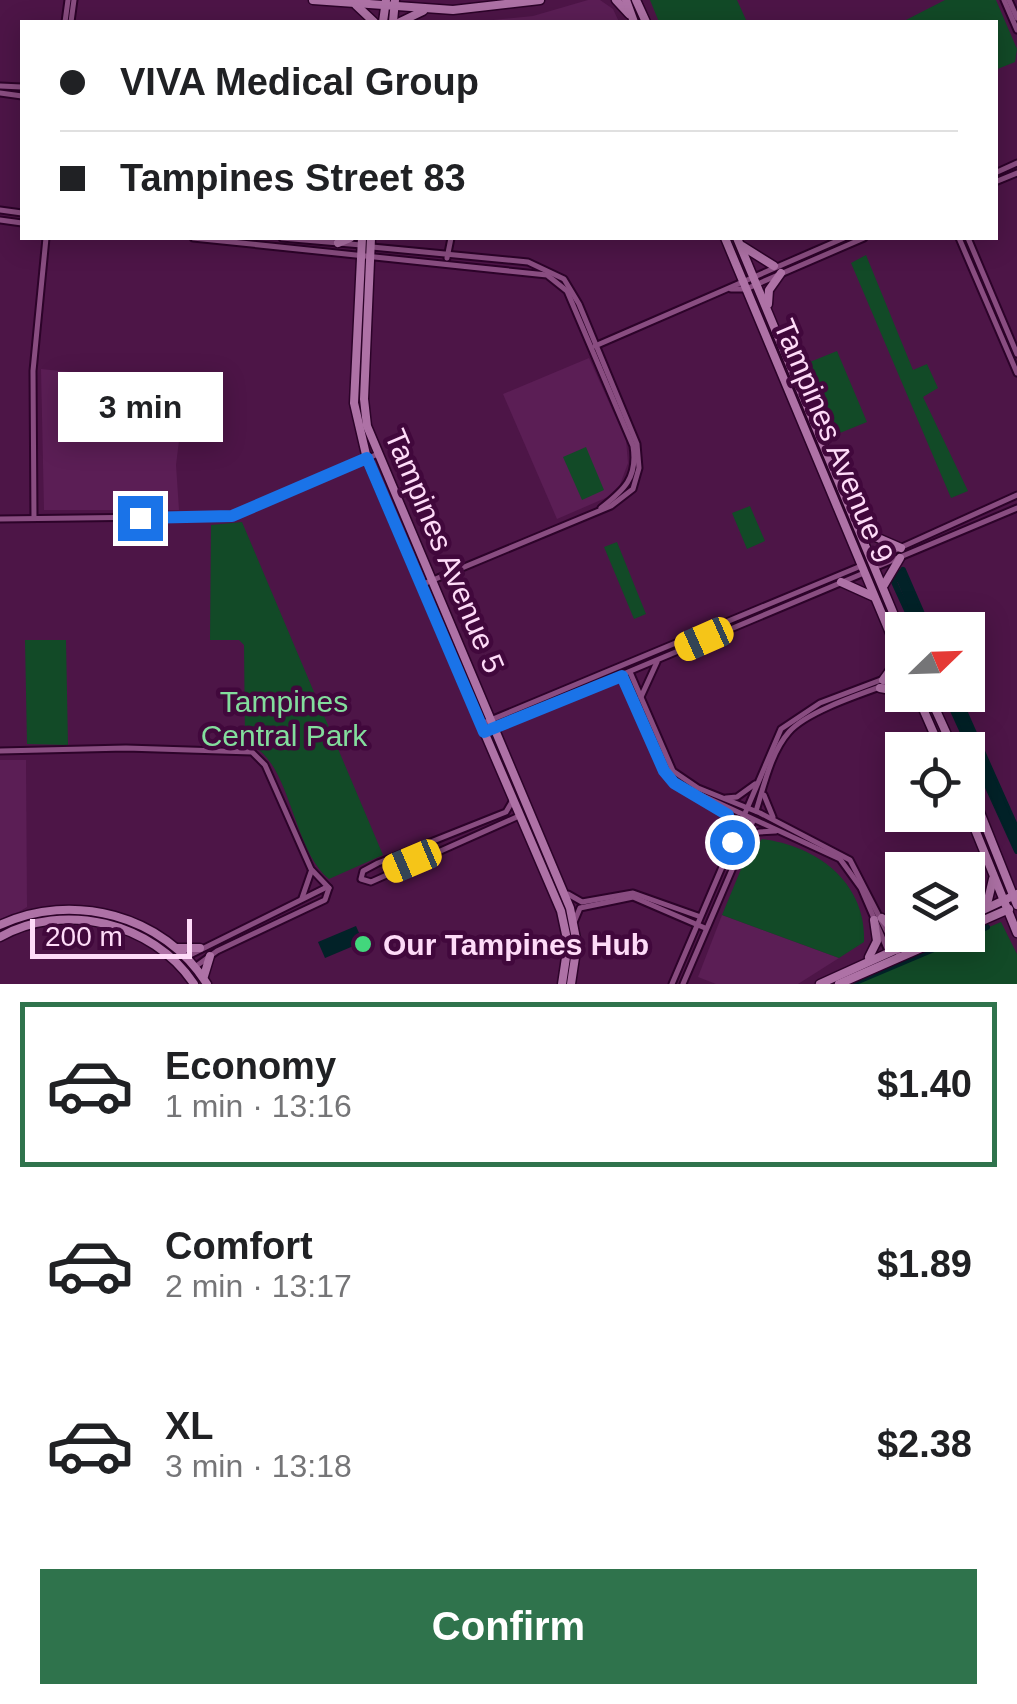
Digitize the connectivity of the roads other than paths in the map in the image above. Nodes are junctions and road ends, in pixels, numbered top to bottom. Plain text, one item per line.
1 (313, 0) edge
2 (540, 0) edge
3 (616, 0) edge
4 (626, 0) edge
5 (1007, 0) edge
6 (390, 3) edge
7 (355, 4) junction
8 (427, 9) junction
9 (1017, 18) edge
10 (372, 20) edge
11 (401, 20) edge
12 (633, 20) edge
13 (1017, 30) edge
14 (46, 240) edge
15 (242, 240) edge
16 (304, 240) edge
17 (345, 240) edge
18 (451, 240) edge
19 (726, 240) edge
20 (738, 240) edge
21 (840, 240) edge
22 (859, 240) edge
23 (959, 240) edge
24 (969, 240) edge
25 (338, 243) junction
26 (366, 245) edge
27 (447, 258) junction
28 (778, 270) junction
29 (753, 274) junction
30 (744, 284) junction
31 (757, 284) junction
32 (768, 309) junction
33 (594, 347) junction
34 (1017, 354) edge
35 (1017, 374) edge
36 (378, 454) junction
37 (367, 458) junction
38 (1017, 495) edge
39 (1017, 508) edge
40 (0, 518) edge
41 (34, 518) junction
42 (859, 528) junction
43 (900, 553) junction
44 (874, 564) junction
45 (862, 570) junction
46 (432, 580) junction
47 (842, 582) junction
48 (421, 585) junction
49 (884, 589) junction
50 (876, 598) junction
51 (893, 612) edge
52 (885, 621) edge
53 (658, 659) junction
54 (628, 669) junction
55 (620, 672) junction
56 (885, 677) edge
57 (885, 682) edge
58 (881, 684) junction
59 (885, 686) edge
60 (641, 698) junction
61 (493, 724) junction
62 (483, 728) junction
63 (0, 751) edge
64 (757, 782) junction
65 (766, 782) junction
66 (513, 800) junction
67 (716, 801) junction
68 (526, 806) junction
69 (746, 808) junction
70 (756, 812) junction
71 (520, 816) junction
72 (743, 816) junction
73 (753, 820) junction
74 (780, 823) junction
75 (985, 824) edge
76 (780, 832) junction
77 (976, 832) edge
78 (732, 842) junction
79 (742, 842) junction
80 (311, 869) junction
81 (1004, 872) junction
82 (993, 878) junction
83 (558, 879) junction
84 (1017, 880) edge
85 (330, 888) junction
86 (1016, 901) edge
87 (297, 904) junction
88 (985, 904) edge
89 (1005, 906) junction
90 (985, 910) edge
91 (985, 917) edge
92 (878, 919) junction
93 (697, 920) junction
94 (574, 922) junction
95 (706, 924) junction
96 (885, 925) edge
97 (0, 926) edge
98 (1017, 933) edge
99 (0, 938) edge
100 (173, 946) junction
101 (200, 948) junction
102 (898, 952) edge
103 (900, 952) edge
104 (894, 954) junction
105 (210, 956) junction
106 (181, 960) junction
107 (862, 963) junction
108 (195, 967) junction
109 (187, 973) junction
110 (206, 982) edge
111 (194, 984) edge
112 (562, 984) edge
113 (571, 984) edge
114 (672, 984) edge
115 (683, 984) edge
116 (820, 984) edge
117 (839, 984) edge

1 - 7 main road
2 - 8 main road
3 - 12 main road
4 - 12 main road
5 - 9 street
5 - 13 street
6 - 7 main road
6 - 8 main road
7 - 10 main road
8 - 11 main road
14 - 41 street
15 - 26 street
16 - 25 street
17 - 25 main road
18 - 27 street
19 - 30 main road, Tampines Avenue 9
20 - 28 main road
20 - 29 main road, Tampines Avenue 9
21 - 28 street
22 - 28 street
23 - 35 street
24 - 34 street
25 - 26 street
26 - 27 street
26 - 36 main road, Tampines Avenue 5
26 - 37 main road, Tampines Avenue 5
27 - 33 street
28 - 29 street
28 - 31 street
28 - 32 main road
29 - 30 street
29 - 31 main road, Tampines Avenue 9
30 - 31 street
30 - 33 street
30 - 45 main road, Tampines Avenue 9
31 - 32 main road, Tampines Avenue 9
32 - 42 main road, Tampines Avenue 9
33 - 46 street
36 - 37 street
36 - 46 main road, Tampines Avenue 5
37 - 41 street
37 - 48 main road, Tampines Avenue 5
38 - 43 street
39 - 43 street
40 - 41 street
42 - 43 main road
42 - 44 main road, Tampines Avenue 9
43 - 44 street
43 - 49 main road
44 - 45 street
44 - 49 main road, Tampines Avenue 9
45 - 47 street
45 - 50 main road, Tampines Avenue 9
45 - 54 street
46 - 48 street
46 - 61 main road, Tampines Avenue 5
47 - 50 main road
47 - 53 street
48 - 62 main road, Tampines Avenue 5
49 - 51 main road, Tampines Avenue 9
50 - 52 main road, Tampines Avenue 9
53 - 54 street
53 - 60 street
54 - 55 street
54 - 60 street
55 - 61 street
55 - 67 street
56 - 58 main road
57 - 58 street
58 - 59 main road
58 - 64 street
58 - 65 street
60 - 67 street
61 - 62 street
61 - 68 main road, Tampines Avenue 5
62 - 66 main road, Tampines Avenue 5
63 - 80 street
64 - 67 street
64 - 69 street
65 - 70 street
65 - 74 street
66 - 71 main road, Tampines Avenue 5
66 - 71 street
67 - 69 street
67 - 72 street
67 - 78 street
68 - 71 main road
68 - 83 main road, Tampines Avenue 5
69 - 70 street
69 - 72 street
70 - 73 street
70 - 74 street
71 - 112 main road, Tampines Avenue 5
72 - 73 street
72 - 78 street
73 - 76 street
73 - 79 street
74 - 92 street
75 - 81 main road
76 - 79 street
76 - 92 street
77 - 82 main road
78 - 93 street
79 - 95 street
80 - 85 street
80 - 87 street
81 - 84 main road
81 - 86 main road
82 - 88 main road
82 - 89 main road
83 - 93 street
83 - 94 main road, Tampines Avenue 5
85 - 87 street
85 - 105 street
86 - 89 main road
87 - 101 street
89 - 90 main road
89 - 91 main road
89 - 98 main road
92 - 96 main road
92 - 104 street
92 - 107 main road
93 - 94 street
93 - 95 street
93 - 114 street
94 - 113 main road, Tampines Avenue 5
95 - 115 street
97 - 100 main road
99 - 106 main road
100 - 101 main road
100 - 106 main road
101 - 106 street
102 - 104 main road
103 - 104 main road
104 - 107 main road
104 - 117 main road
105 - 108 street
105 - 110 main road
106 - 108 main road
106 - 109 main road
107 - 116 main road
108 - 109 street
108 - 110 main road
109 - 111 main road

